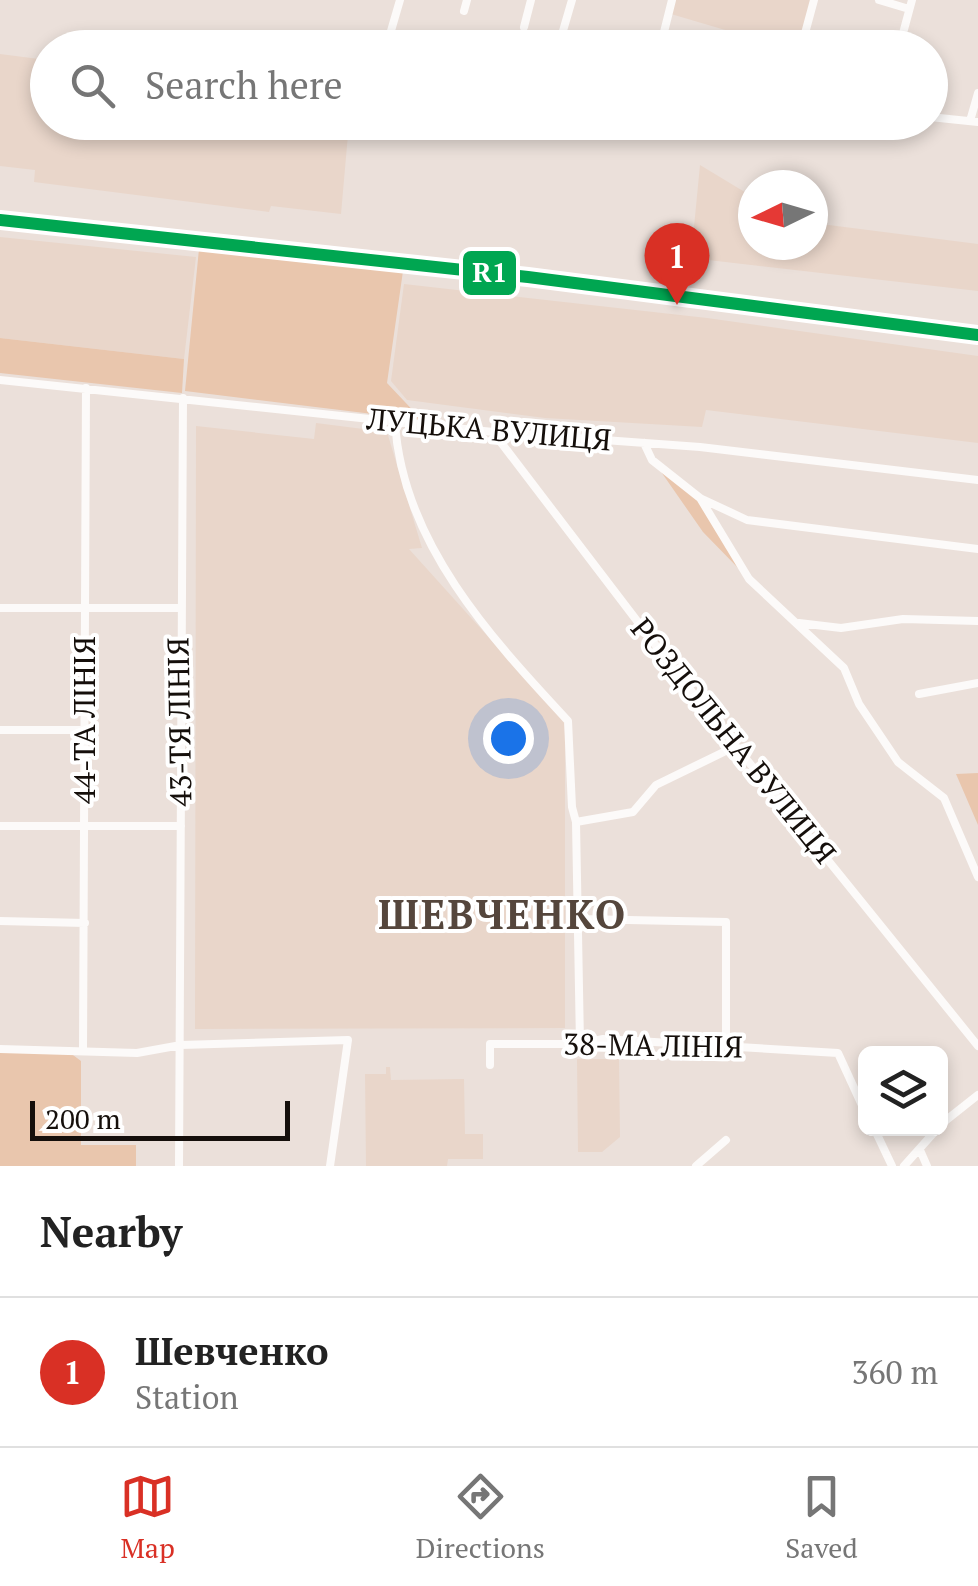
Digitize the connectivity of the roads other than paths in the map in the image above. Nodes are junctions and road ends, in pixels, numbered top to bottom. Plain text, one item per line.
1 (400, 0) edge
2 (467, 0) edge
3 (531, 0) edge
4 (572, 0) edge
5 (672, 0) edge
6 (814, 0) edge
7 (878, 0) edge
8 (911, 5) edge
9 (464, 11) dead end
10 (524, 27) dead end
11 (391, 30) edge
12 (563, 30) edge
13 (664, 30) edge
14 (806, 30) edge
15 (904, 30) edge
16 (978, 93) edge
17 (948, 119) edge
18 (974, 122) edge
19 (0, 380) edge
20 (86, 388) junction
21 (183, 398) junction
22 (396, 422) junction
23 (493, 432) junction
24 (644, 443) junction
25 (978, 480) edge
26 (700, 498) junction
27 (978, 549) edge
28 (0, 608) edge
29 (85, 608) junction
30 (179, 608) junction
31 (978, 621) edge
32 (799, 623) junction
33 (978, 683) edge
34 (919, 694) dead end
35 (0, 730) edge
36 (85, 730) junction
37 (736, 746) junction
38 (576, 822) junction
39 (0, 826) edge
40 (85, 826) junction
41 (181, 826) junction
42 (978, 877) edge
43 (579, 919) junction
44 (0, 921) edge
45 (85, 922) junction
46 (580, 1044) junction
47 (181, 1045) junction
48 (726, 1046) junction
49 (978, 1046) edge
50 (0, 1050) edge
51 (83, 1051) junction
52 (490, 1065) dead end
53 (978, 1095) edge
54 (858, 1097) edge
55 (948, 1120) edge
56 (878, 1136) edge
57 (932, 1136) edge
58 (726, 1140) dead end
59 (920, 1150) junction
60 (180, 1166) edge
61 (330, 1166) edge
62 (696, 1166) edge
63 (892, 1166) edge
64 (904, 1166) edge
65 (927, 1166) edge

1 - 11 street
2 - 9 street
3 - 10 street
4 - 12 street
5 - 13 street
6 - 14 street
7 - 8 street
8 - 15 street
16 - 18 street
17 - 18 street
19 - 20 street, ЛУЦЬКА ВУЛИЦЯ
20 - 21 street, ЛУЦЬКА ВУЛИЦЯ
20 - 29 street, 44-ТА ЛІНІЯ
21 - 22 street, ЛУЦЬКА ВУЛИЦЯ
21 - 30 street, 43-ТЯ ЛІНІЯ
22 - 23 street, ЛУЦЬКА ВУЛИЦЯ
22 - 38 street
23 - 24 street, ЛУЦЬКА ВУЛИЦЯ
23 - 37 street, РОЗДОЛЬНА ВУЛИЦЯ
24 - 25 street, ЛУЦЬКА ВУЛИЦЯ
24 - 26 street
26 - 27 street
26 - 32 street
28 - 29 street
29 - 30 street
29 - 36 street, 44-ТА ЛІНІЯ
30 - 41 street, 43-ТЯ ЛІНІЯ
31 - 32 street
32 - 42 street
33 - 34 street
35 - 36 street
36 - 40 street, 44-ТА ЛІНІЯ
37 - 38 street
37 - 49 street, РОЗДОЛЬНА ВУЛИЦЯ
38 - 43 street
39 - 40 street
40 - 41 street
40 - 45 street, 44-ТА ЛІНІЯ
41 - 47 street, 43-ТЯ ЛІНІЯ
43 - 46 street
43 - 48 street
44 - 45 street
45 - 51 street, 44-ТА ЛІНІЯ
46 - 48 street, 38-МА ЛІНІЯ
46 - 52 street, 38-МА ЛІНІЯ
47 - 51 street
47 - 60 street, 43-ТЯ ЛІНІЯ
47 - 61 street
48 - 54 street, 38-МА ЛІНІЯ
50 - 51 street
53 - 55 street
56 - 63 street
57 - 59 street
58 - 62 street
59 - 64 street
59 - 65 street

